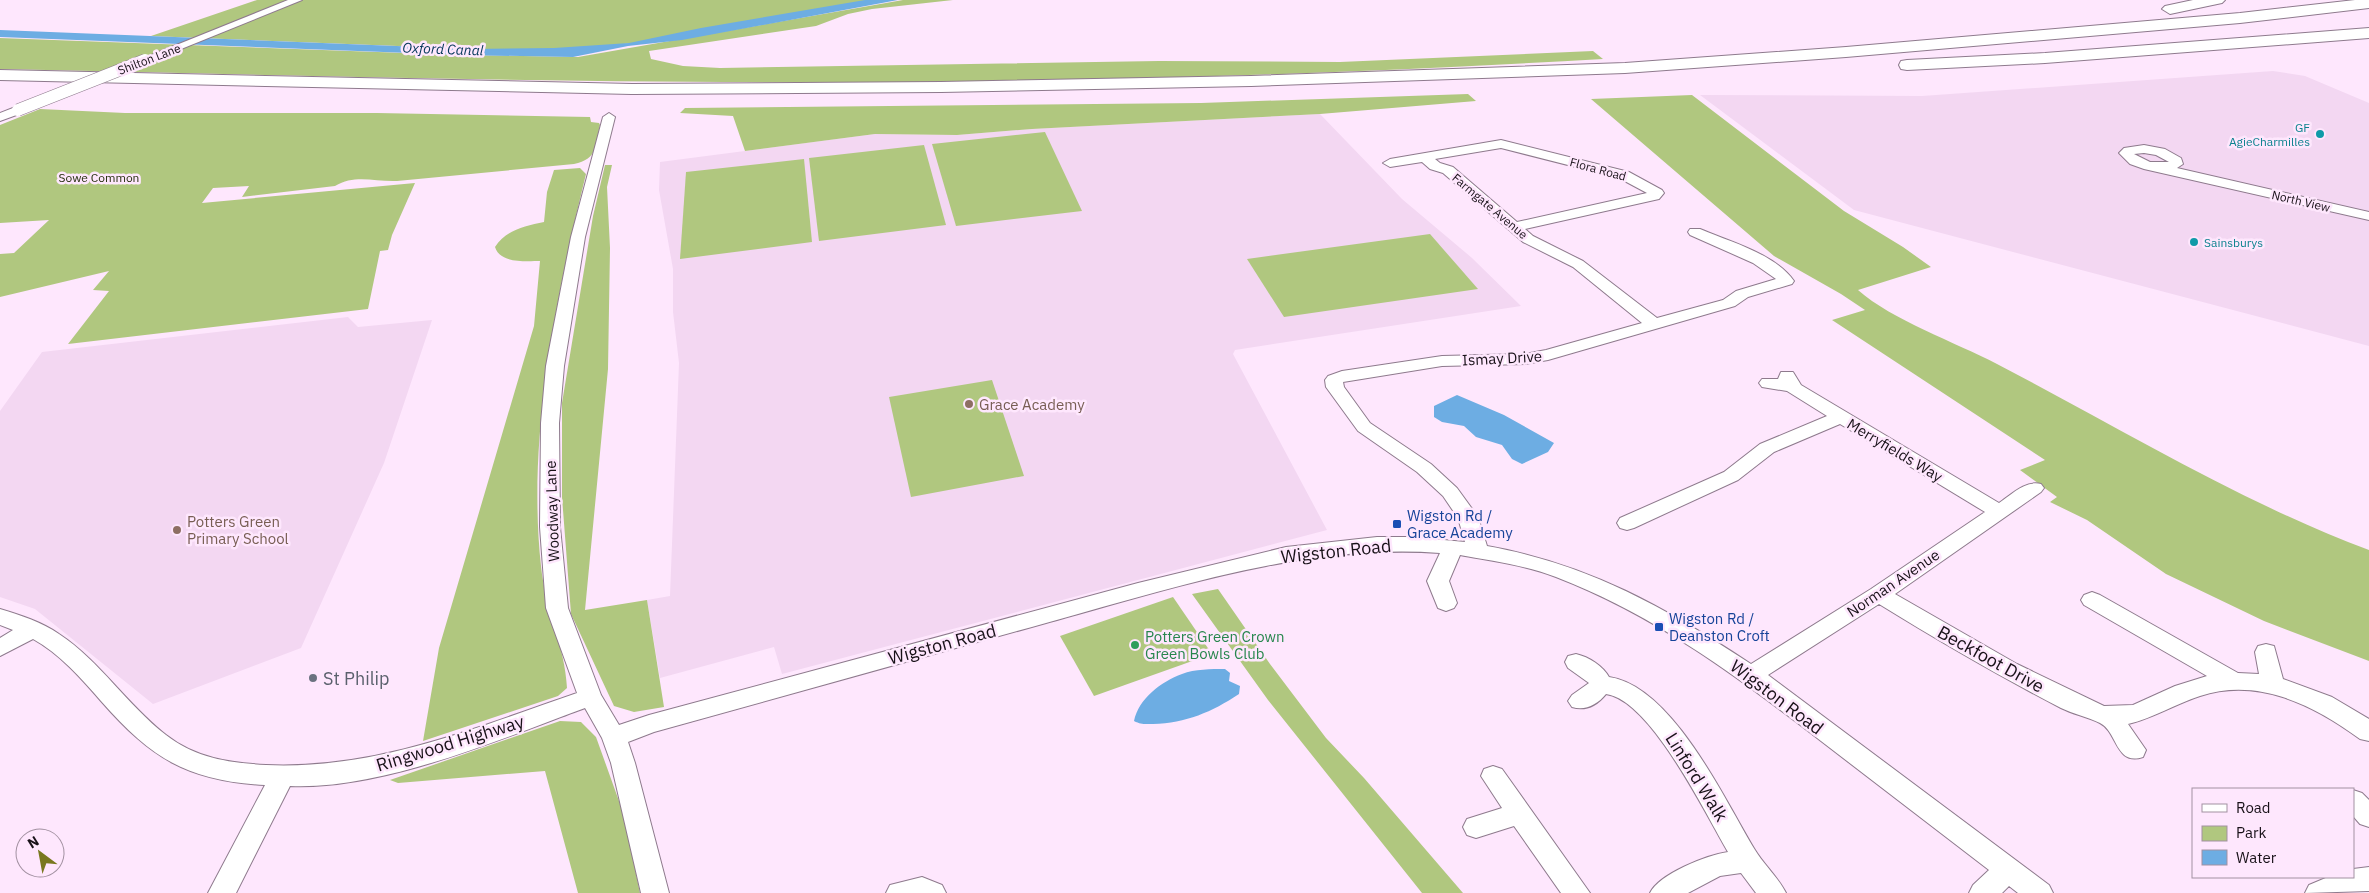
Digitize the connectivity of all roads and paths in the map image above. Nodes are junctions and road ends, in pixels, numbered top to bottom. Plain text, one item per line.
1 (297, 0) edge
2 (2224, 1) edge
3 (2369, 3) edge
4 (2369, 14) edge
5 (217, 32) joint
6 (2369, 33) edge
7 (1888, 66) dead end
8 (1849, 68) dead end
9 (1629, 74) junction
10 (0, 75) edge
11 (0, 87) edge
12 (0, 117) edge
13 (609, 117) dead end
14 (1426, 158) junction
15 (2176, 161) junction
16 (1390, 163) dead end
17 (2153, 167) junction
18 (2234, 186) junction
19 (2369, 216) edge
20 (1514, 227) junction
21 (1695, 232) dead end
22 (1653, 323) junction
23 (1768, 383) dead end
24 (1841, 417) junction
25 (2034, 488) dead end
26 (1999, 512) junction
27 (1627, 522) dead end
28 (1453, 547) junction
29 (1478, 552) junction
30 (1879, 594) junction
31 (2092, 600) dead end
32 (1446, 603) dead end
33 (0, 617) edge
34 (33, 629) junction
35 (0, 648) edge
36 (2266, 652) dead end
37 (1576, 662) dead end
38 (1751, 675) junction
39 (2232, 680) junction
40 (1601, 685) junction
41 (2273, 685) junction
42 (590, 697) junction
43 (1580, 701) dead end
44 (2108, 715) junction
45 (2369, 732) edge
46 (614, 738) junction
47 (2134, 750) dead end
48 (1492, 776) dead end
49 (281, 778) junction
50 (2354, 801) edge
51 (1518, 814) junction
52 (2369, 816) edge
53 (1476, 827) dead end
54 (1747, 861) junction
55 (2008, 870) junction
56 (2369, 879) edge
57 (222, 893) edge
58 (655, 893) edge
59 (900, 893) edge
60 (932, 893) edge
61 (1576, 893) edge
62 (1664, 893) edge
63 (1772, 893) edge
64 (1983, 893) edge
65 (2039, 893) edge
66 (2319, 893) edge

1 - 5 street, Shilton Lane
2 - 9 highway
3 - 9 highway
4 - 9 highway
5 - 12 street, Shilton Lane, bridge
6 - 7 highway
8 - 9 highway
9 - 10 highway
9 - 11 highway
13 - 42 street, Woodway Lane
14 - 16 street, Flora Road
14 - 20 street, Farmgate Avenue
14 - 20 street, Flora Road
15 - 17 street
15 - 17 street
15 - 18 street, North View
17 - 18 street, North View
18 - 19 street, North View
20 - 22 street, Farmgate Avenue
21 - 22 street, Ismay Drive
22 - 29 street, Ismay Drive
23 - 24 street, Merryfields Way
24 - 26 street, Merryfields Way
24 - 27 street
25 - 26 street, Norman Avenue
26 - 30 street, Norman Avenue
28 - 29 street, Wigston Road
28 - 32 street
28 - 46 street, Wigston Road
29 - 38 street, Wigston Road
30 - 38 street, Norman Avenue
30 - 44 street, Beckfoot Drive
31 - 39 street, Beckfoot Drive
33 - 34 street, Ringwood Highway
34 - 35 street
34 - 49 street, Ringwood Highway
36 - 41 street
37 - 40 street
38 - 55 street, Wigston Road
39 - 41 street, Beckfoot Drive
39 - 44 street, Beckfoot Drive
40 - 43 street
40 - 54 street, Linford Walk
41 - 45 street, Beckfoot Drive
42 - 46 street, Woodway Lane
42 - 49 street, Ringwood Highway
44 - 47 street
46 - 58 street, Woodway Lane
48 - 51 street
49 - 57 street
50 - 52 street
51 - 53 street
51 - 61 street
54 - 62 street
54 - 63 street, Linford Walk
55 - 64 street
55 - 65 street, Wigston Road
56 - 66 street
59 - 60 street

